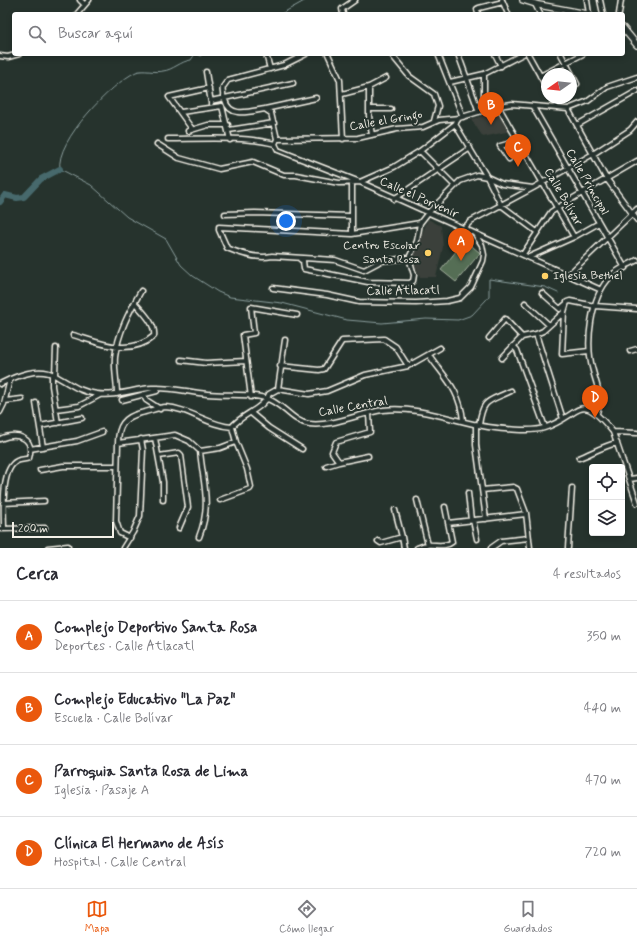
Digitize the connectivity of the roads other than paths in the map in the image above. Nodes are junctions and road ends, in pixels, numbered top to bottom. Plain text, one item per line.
1 (80, 0) edge
2 (89, 0) edge
3 (355, 0) edge
4 (587, 0) edge
5 (600, 0) edge
6 (621, 0) edge
7 (503, 1) edge
8 (526, 1) edge
9 (84, 4) junction
10 (535, 4) junction
11 (78, 12) edge
12 (343, 12) edge
13 (478, 12) edge
14 (507, 12) edge
15 (539, 12) edge
16 (577, 12) edge
17 (588, 12) edge
18 (603, 12) edge
19 (619, 12) edge
20 (625, 30) edge
21 (637, 45) edge
22 (0, 56) edge
23 (12, 56) edge
24 (266, 56) edge
25 (302, 56) edge
26 (331, 56) edge
27 (393, 56) edge
28 (439, 56) edge
29 (459, 56) edge
30 (496, 56) edge
31 (519, 56) edge
32 (529, 56) edge
33 (562, 56) edge
34 (579, 56) edge
35 (566, 63) junction
36 (501, 66) junction
37 (569, 68) edge
38 (270, 70) junction
39 (206, 72) dead end
40 (484, 74) junction
41 (540, 76) joint
42 (467, 77) junction
43 (386, 78) dead end
44 (637, 78) edge
45 (450, 82) junction
46 (293, 84) dead end
47 (369, 87) junction
48 (209, 88) junction
49 (637, 91) edge
50 (342, 94) junction
51 (224, 98) junction
52 (316, 98) dead end
53 (211, 101) junction
54 (555, 104) edge
55 (498, 106) junction
56 (213, 107) junction
57 (533, 107) junction
58 (557, 108) junction
59 (265, 109) junction
60 (370, 109) junction
61 (568, 109) junction
62 (391, 110) dead end
63 (484, 110) junction
64 (181, 112) junction
65 (479, 112) junction
66 (461, 118) junction
67 (434, 121) junction
68 (637, 122) edge
69 (274, 123) junction
70 (455, 124) junction
71 (228, 125) junction
72 (576, 125) junction
73 (229, 130) junction
74 (372, 135) junction
75 (277, 138) junction
76 (168, 139) dead end
77 (343, 139) junction
78 (230, 140) junction
79 (518, 141) junction
80 (156, 144) dead end
81 (275, 146) junction
82 (470, 148) junction
83 (420, 151) junction
84 (593, 154) junction
85 (509, 159) dead end
86 (637, 161) edge
87 (567, 167) junction
88 (438, 170) junction
89 (487, 177) junction
90 (606, 178) junction
91 (360, 182) junction
92 (352, 183) junction
93 (542, 183) junction
94 (455, 186) junction
95 (533, 188) junction
96 (582, 193) junction
97 (394, 199) junction
98 (501, 205) junction
99 (557, 208) junction
100 (637, 209) edge
101 (225, 214) dead end
102 (427, 214) junction
103 (632, 214) junction
104 (351, 216) junction
105 (637, 220) edge
106 (420, 222) junction
107 (599, 223) junction
108 (463, 229) junction
109 (537, 232) junction
110 (352, 234) junction
111 (475, 234) junction
112 (574, 237) junction
113 (607, 237) junction
114 (523, 254) junction
115 (528, 257) junction
116 (409, 258) junction
117 (300, 259) junction
118 (637, 260) edge
119 (625, 268) junction
120 (568, 275) junction
121 (273, 288) dead end
122 (599, 289) junction
123 (141, 291) dead end
124 (542, 293) dead end
125 (525, 302) dead end
126 (567, 302) junction
127 (134, 303) junction
128 (595, 306) junction
129 (637, 309) edge
130 (564, 312) junction
131 (297, 316) dead end
132 (549, 325) junction
133 (536, 334) junction
134 (73, 335) dead end
135 (522, 337) junction
136 (489, 338) dead end
137 (285, 340) dead end
138 (513, 346) junction
139 (56, 348) dead end
140 (117, 348) junction
141 (440, 348) dead end
142 (637, 349) edge
143 (589, 351) junction
144 (630, 351) dead end
145 (429, 354) junction
146 (502, 358) dead end
147 (181, 360) dead end
148 (246, 361) junction
149 (280, 366) junction
150 (408, 366) junction
151 (54, 375) junction
152 (10, 379) junction
153 (0, 384) edge
154 (158, 388) junction
155 (278, 389) junction
156 (510, 391) dead end
157 (117, 394) junction
158 (143, 394) junction
159 (101, 395) junction
160 (251, 396) junction
161 (267, 398) junction
162 (22, 399) dead end
163 (5, 400) junction
164 (122, 400) dead end
165 (36, 403) dead end
166 (56, 409) junction
167 (160, 409) junction
168 (0, 412) edge
169 (251, 413) junction
170 (369, 413) junction
171 (598, 413) junction
172 (82, 418) dead end
173 (563, 418) junction
174 (463, 420) junction
175 (58, 422) junction
176 (477, 424) junction
177 (40, 426) junction
178 (232, 427) junction
179 (545, 427) junction
180 (102, 432) dead end
181 (613, 432) junction
182 (637, 433) edge
183 (155, 438) junction
184 (141, 439) junction
185 (0, 440) edge
186 (236, 442) junction
187 (118, 443) junction
188 (617, 443) junction
189 (43, 446) junction
190 (30, 449) junction
191 (302, 449) dead end
192 (200, 451) junction
193 (159, 456) junction
194 (368, 456) dead end
195 (579, 458) dead end
196 (339, 462) junction
197 (117, 466) junction
198 (326, 466) dead end
199 (40, 470) dead end
200 (637, 478) edge
201 (630, 479) junction
202 (572, 488) dead end
203 (482, 490) junction
204 (468, 493) dead end
205 (163, 500) dead end
206 (220, 500) dead end
207 (417, 500) dead end
208 (44, 501) dead end
209 (3, 503) junction
210 (637, 503) edge
211 (445, 507) dead end
212 (395, 510) dead end
213 (526, 514) junction
214 (486, 519) junction
215 (472, 520) junction
216 (448, 523) junction
217 (45, 528) dead end
218 (179, 528) dead end
219 (2, 529) edge
220 (199, 537) dead end
221 (402, 537) junction
222 (130, 538) junction
223 (530, 538) junction
224 (477, 539) dead end
225 (428, 545) junction
226 (68, 546) dead end
227 (48, 548) edge
228 (124, 548) edge
229 (382, 548) edge
230 (404, 548) edge
231 (417, 548) edge
232 (491, 548) edge
233 (530, 548) edge
234 (568, 548) edge

1 - 9 street
2 - 9 street
3 - 12 street
4 - 17 street
5 - 18 street
6 - 19 street
7 - 13 street
7 - 14 street
8 - 10 street
9 - 11 street
10 - 15 street
10 - 16 street
20 - 21 street
22 - 23 street
24 - 38 street
25 - 38 street
26 - 50 street
27 - 67 street
28 - 45 street
29 - 42 street
30 - 36 street
31 - 36 street
32 - 41 street
33 - 35 street
34 - 35 street
35 - 37 street
35 - 41 street
36 - 40 street
38 - 51 street
39 - 48 street
40 - 42 street
40 - 63 street
42 - 45 street
42 - 65 street
43 - 47 street
44 - 61 street
45 - 66 street
46 - 51 street
47 - 50 street
47 - 60 street
48 - 53 street
48 - 64 street
49 - 72 street
50 - 77 street
51 - 53 street
51 - 59 street
52 - 59 street
53 - 56 street
54 - 58 street
55 - 57 street, Calle el Gringo
55 - 63 street, Calle el Gringo
55 - 79 street, Calle Bolívar
56 - 64 street
56 - 71 street
57 - 58 street, Calle el Gringo
57 - 87 street, Calle Principal
58 - 61 street, Calle el Gringo
59 - 69 street
60 - 62 street
60 - 74 street
61 - 72 street
63 - 65 street, Calle el Gringo
64 - 71 street
65 - 66 street, Calle el Gringo
66 - 67 street, Calle el Gringo
66 - 70 street
67 - 74 street, Calle el Gringo
68 - 84 street
69 - 73 street
69 - 75 street
70 - 82 street
70 - 83 street
71 - 73 street
72 - 84 street
73 - 78 street
74 - 77 street, Calle el Gringo
75 - 77 street, Calle el Gringo
75 - 81 street
76 - 78 street, Calle el Porvenir
78 - 81 street, Calle el Porvenir
79 - 85 street
79 - 93 street, Calle Bolívar
80 - 92 street
81 - 91 street, Calle el Porvenir
82 - 88 street
82 - 89 street
83 - 88 street
83 - 91 street
84 - 87 street
84 - 90 street
86 - 90 street
87 - 93 street
87 - 96 street, Calle Principal
88 - 94 street
88 - 97 street
89 - 94 street
89 - 95 street
89 - 98 street
90 - 96 street
90 - 103 street
91 - 92 street
91 - 97 street, Calle el Porvenir
92 - 104 street
93 - 95 street
93 - 99 street, Calle Bolívar
94 - 102 street
95 - 98 street
96 - 99 street
96 - 107 street, Calle Principal
97 - 102 street, Calle el Porvenir
98 - 108 street
98 - 109 street
99 - 109 street
99 - 112 street, Calle Bolívar
100 - 103 street
101 - 104 street
102 - 106 street
102 - 108 street, Calle el Porvenir
103 - 105 street
103 - 113 street
104 - 110 street
106 - 110 street
106 - 116 street
107 - 112 street
107 - 113 street, Calle Principal
108 - 111 street, Calle el Porvenir
109 - 114 street
110 - 117 street
111 - 114 street, Calle el Porvenir
111 - 121 street, Calle Atlacatl
112 - 115 street
113 - 119 street, Calle Principal
113 - 120 street
114 - 115 street, Calle el Porvenir
115 - 120 street, Calle el Porvenir
116 - 117 street
116 - 117 street
118 - 119 street
119 - 122 street
120 - 122 street, Calle el Porvenir
122 - 128 street
123 - 127 street
124 - 126 street
125 - 132 street
126 - 128 street
126 - 130 street
127 - 140 street
127 - 140 street
128 - 129 street
128 - 143 street
130 - 132 street
130 - 143 street
131 - 148 street
132 - 133 street
133 - 135 street
133 - 173 street
134 - 140 street
135 - 136 street
135 - 138 street
137 - 149 street
138 - 146 street
138 - 179 street
139 - 151 street
140 - 157 street
141 - 145 street
142 - 144 street
143 - 171 street
145 - 150 street
145 - 174 street
147 - 148 street
148 - 160 street
149 - 150 street
149 - 155 street
150 - 155 street
151 - 152 street
151 - 159 street, Calle Central
151 - 166 street
152 - 153 street
152 - 163 street
154 - 157 street, Calle Central
154 - 158 street
154 - 160 street, Calle Central
155 - 161 street
156 - 176 street
157 - 159 street, Calle Central
158 - 164 street
158 - 167 street
159 - 166 street
160 - 161 street, Calle Central
161 - 169 street
161 - 170 street, Calle Central
162 - 163 street
163 - 168 street
165 - 177 street
166 - 175 street
167 - 178 street
167 - 187 street
169 - 178 street
169 - 191 street
170 - 174 street, Calle Central
170 - 196 street
171 - 173 street, Calle Central
171 - 181 street
172 - 175 street
173 - 179 street, Calle Central
174 - 176 street, Calle Central
175 - 177 street
176 - 179 street, Calle Central
176 - 203 street
177 - 189 street
178 - 186 street
180 - 189 street
181 - 182 street
181 - 188 street
183 - 184 street
183 - 192 street
183 - 193 street
184 - 187 street
184 - 222 street
185 - 190 street
186 - 192 street
186 - 206 street
187 - 197 street
188 - 195 street
188 - 201 street
189 - 190 street
190 - 209 street
192 - 220 street
193 - 205 street
193 - 218 street
194 - 196 street
196 - 198 street
197 - 199 street
197 - 222 street
200 - 201 street
201 - 210 street
202 - 234 street
203 - 213 street
203 - 214 street
204 - 215 street
207 - 225 street
208 - 209 street
209 - 219 street
211 - 216 street
212 - 221 street
213 - 214 street
213 - 223 street
214 - 215 street
215 - 216 street
215 - 224 street
216 - 225 street
217 - 219 street
221 - 229 street
221 - 230 street
222 - 228 street
223 - 232 street
223 - 233 street
225 - 231 street
226 - 227 street

